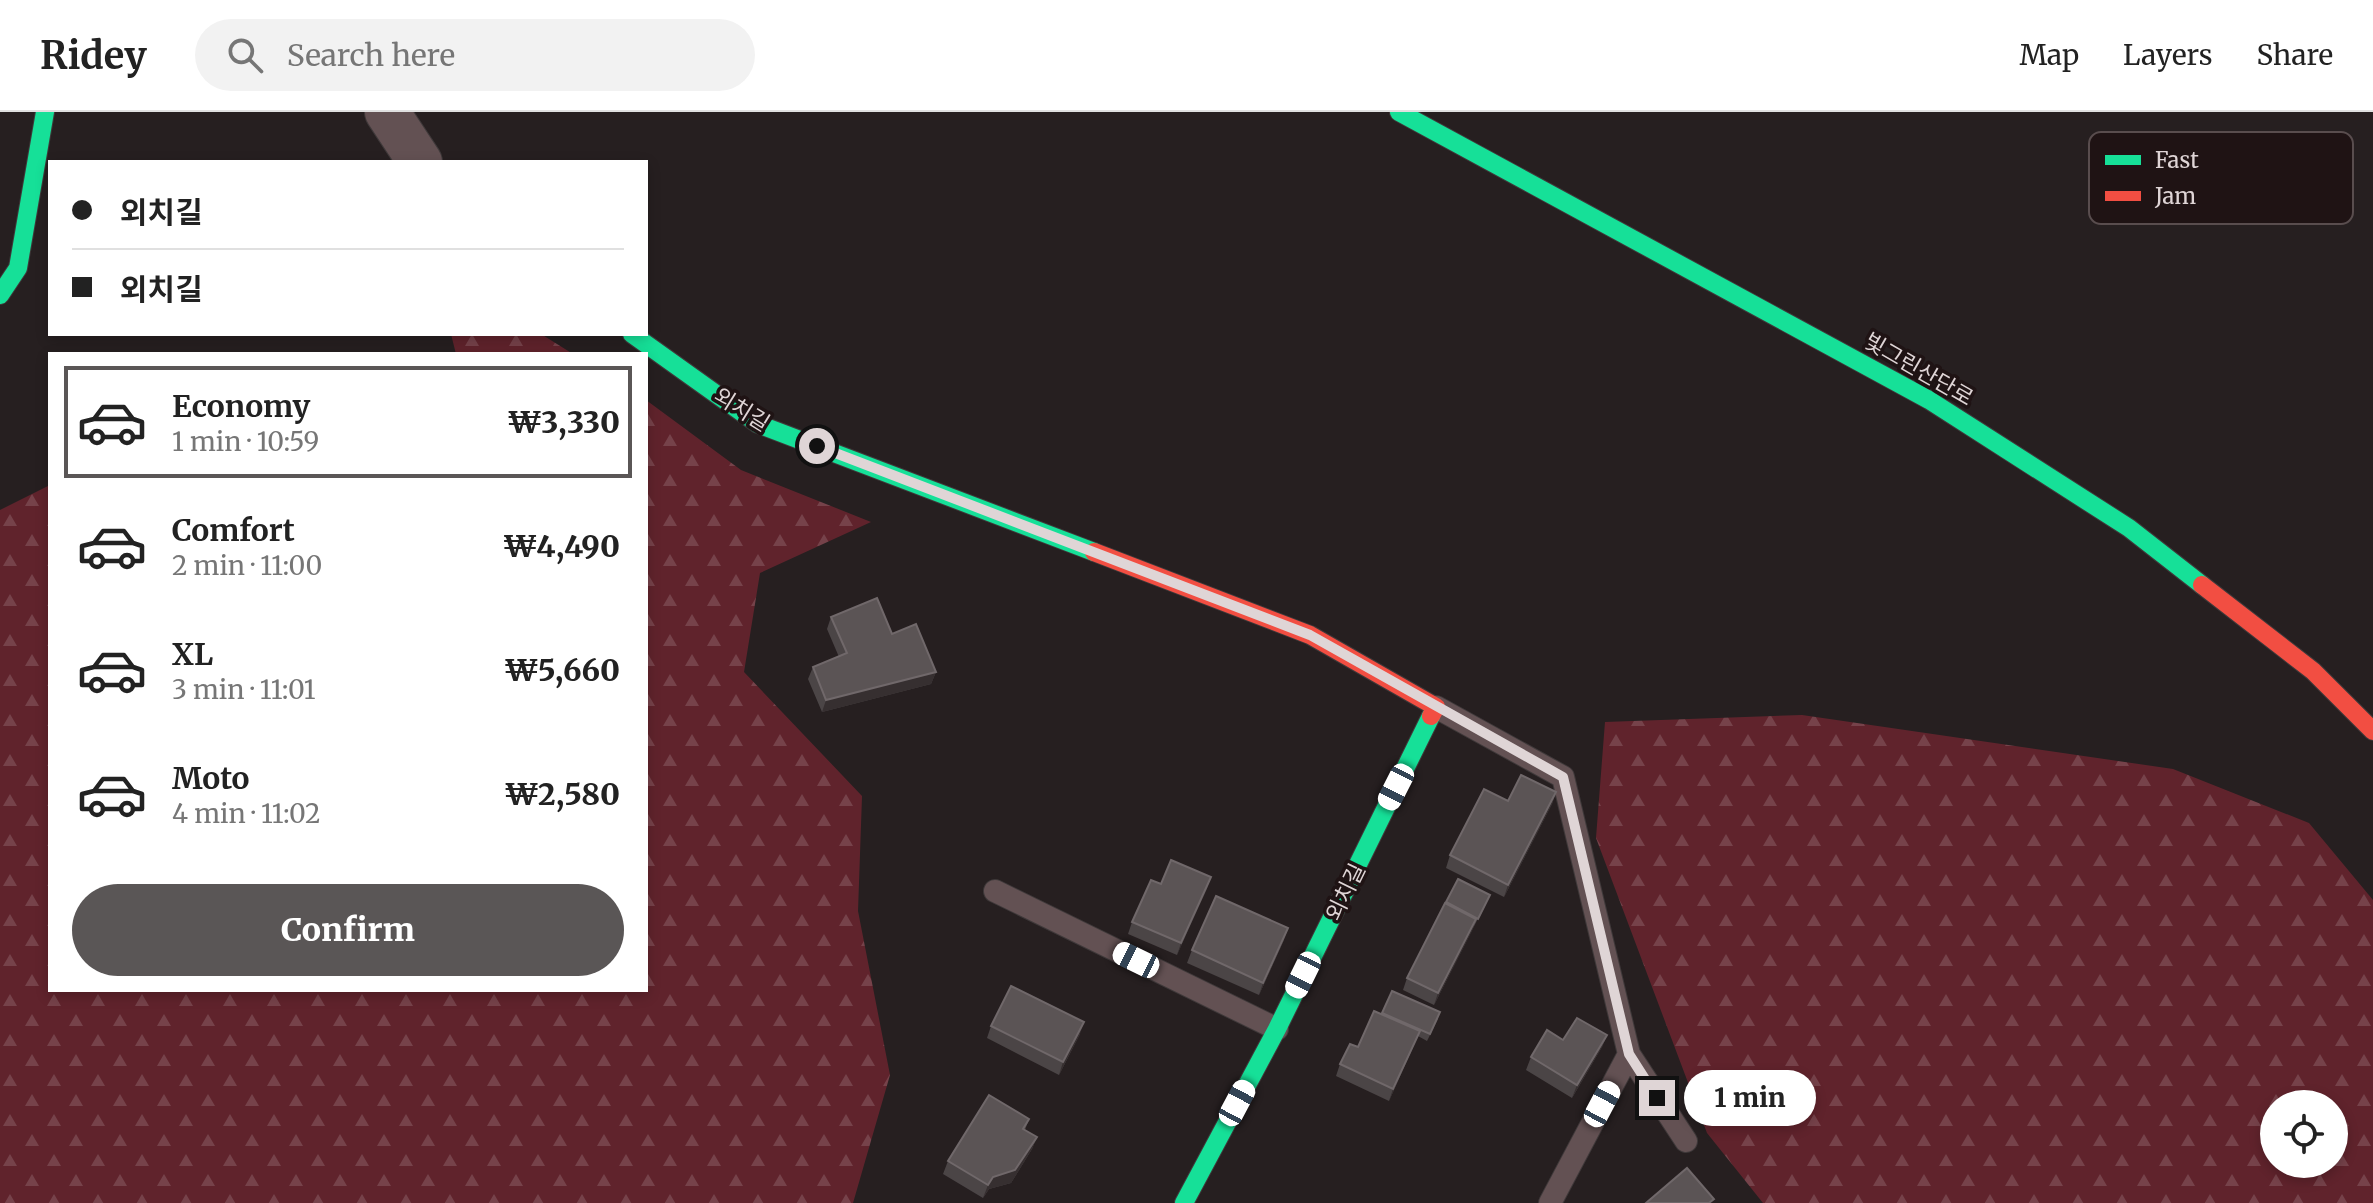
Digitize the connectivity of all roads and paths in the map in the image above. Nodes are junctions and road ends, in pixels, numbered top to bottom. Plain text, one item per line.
1 (45, 112) edge
2 (387, 112) edge
3 (1399, 112) edge
4 (419, 160) edge
5 (0, 295) edge
6 (635, 336) edge
7 (1436, 707) junction
8 (2373, 731) edge
9 (995, 891) dead end
10 (1277, 1029) junction
11 (1629, 1054) junction
12 (1686, 1141) dead end
13 (1184, 1203) edge
14 (1550, 1203) edge

1 - 5 street
2 - 4 street
3 - 8 street, 빛그린산단로
6 - 7 street, 외치길
7 - 10 street, 외치길
7 - 11 lane, 외치길
9 - 10 lane
10 - 13 street, 외치길
11 - 12 lane, 외치길
11 - 14 lane

